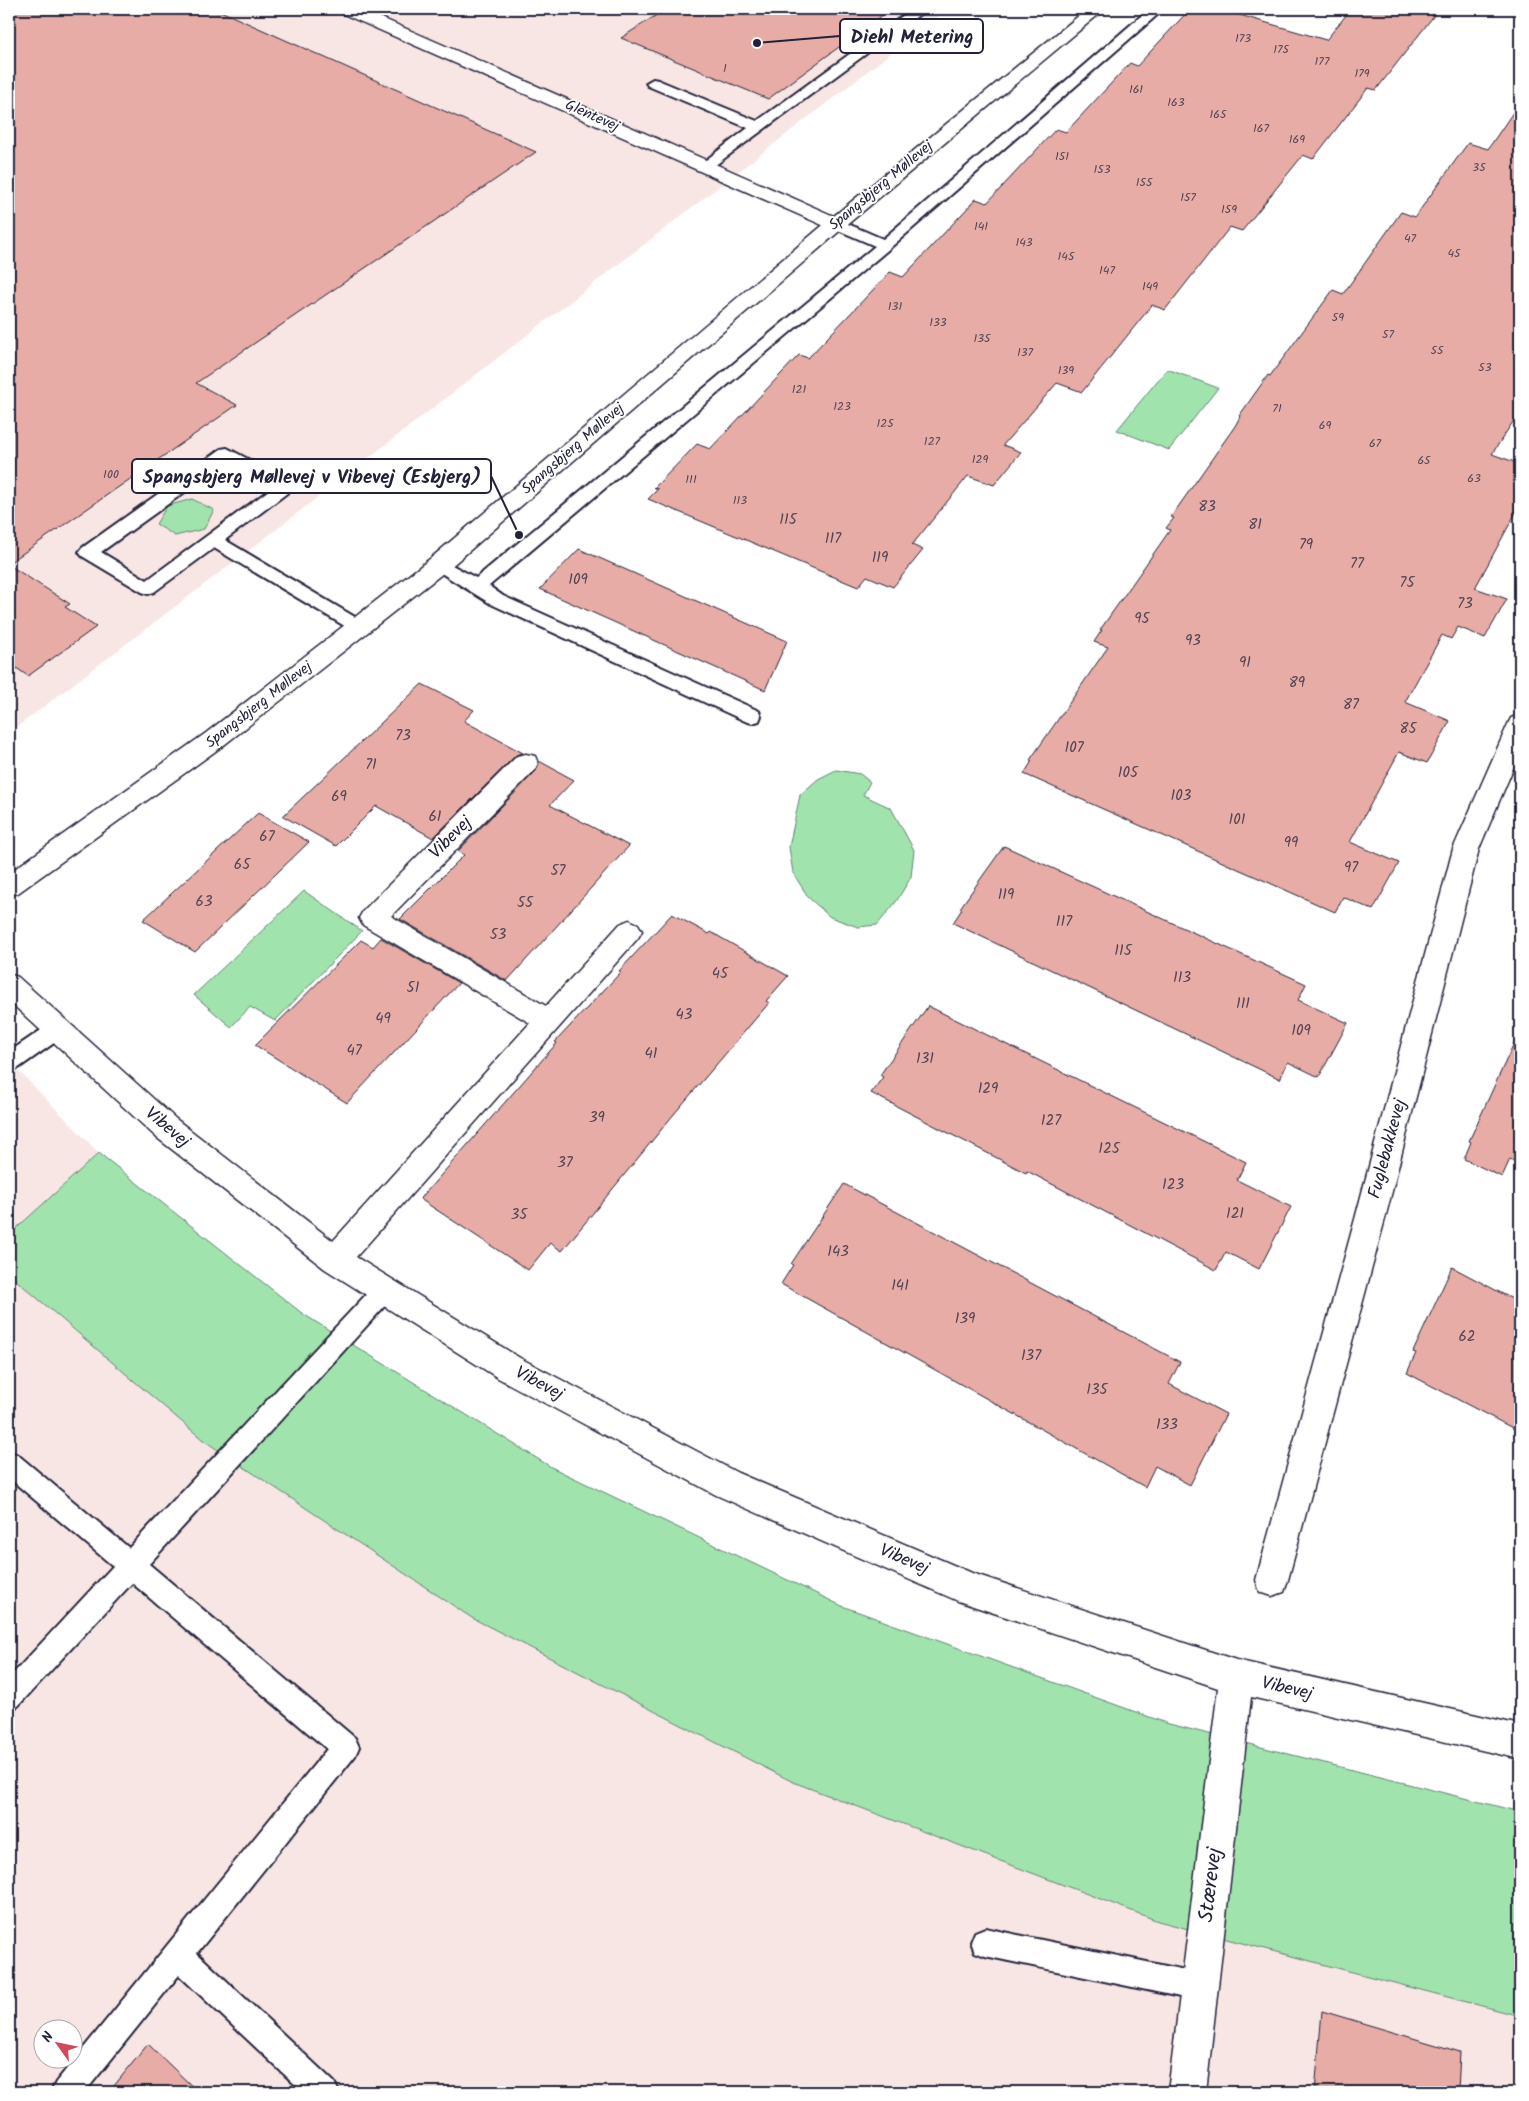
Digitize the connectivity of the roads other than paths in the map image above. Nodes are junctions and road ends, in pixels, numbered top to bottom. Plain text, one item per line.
1 (347, 9) edge
2 (920, 9) edge
3 (1096, 9) edge
4 (1157, 9) edge
5 (653, 83) dead end
6 (758, 127) junction
7 (705, 166) junction
8 (836, 224) junction
9 (885, 245) junction
10 (213, 540) junction
11 (440, 564) junction
12 (477, 586) junction
13 (359, 627) junction
14 (752, 716) dead end
15 (1520, 724) edge
16 (526, 763) dead end
17 (9, 886) edge
18 (629, 931) dead end
19 (9, 985) edge
20 (548, 1021) junction
21 (58, 1030) junction
22 (9, 1064) edge
23 (335, 1260) junction
24 (384, 1291) junction
25 (9, 1463) edge
26 (130, 1565) junction
27 (1272, 1580) dead end
28 (1236, 1677) junction
29 (9, 1697) edge
30 (1520, 1742) edge
31 (986, 1942) dead end
32 (178, 1955) junction
33 (1199, 1987) junction
34 (66, 2092) edge
35 (324, 2092) edge
36 (1187, 2092) edge

1 - 7 street, Glentevej
2 - 6 lane
3 - 8 street, Spangsbjerg Møllevej
4 - 9 lane
5 - 6 lane
6 - 7 lane
7 - 8 street, Glentevej
8 - 9 lane
8 - 11 street, Spangsbjerg Møllevej
9 - 12 lane
10 - 10 lane
10 - 13 lane
11 - 12 lane
11 - 13 street, Spangsbjerg Møllevej
12 - 14 lane
13 - 17 street, Spangsbjerg Møllevej
15 - 27 street, Fuglebakkevej
16 - 20 street, Vibevej
18 - 20 street
19 - 21 street, Vibevej
20 - 23 street
21 - 22 lane
21 - 23 street, Vibevej
23 - 24 street, Vibevej
24 - 26 lane
24 - 28 street, Vibevej
25 - 26 lane
26 - 29 lane
26 - 32 lane
28 - 30 street, Vibevej
28 - 33 street, Stærevej
31 - 33 lane
32 - 34 lane
32 - 35 lane
33 - 36 street, Stærevej

